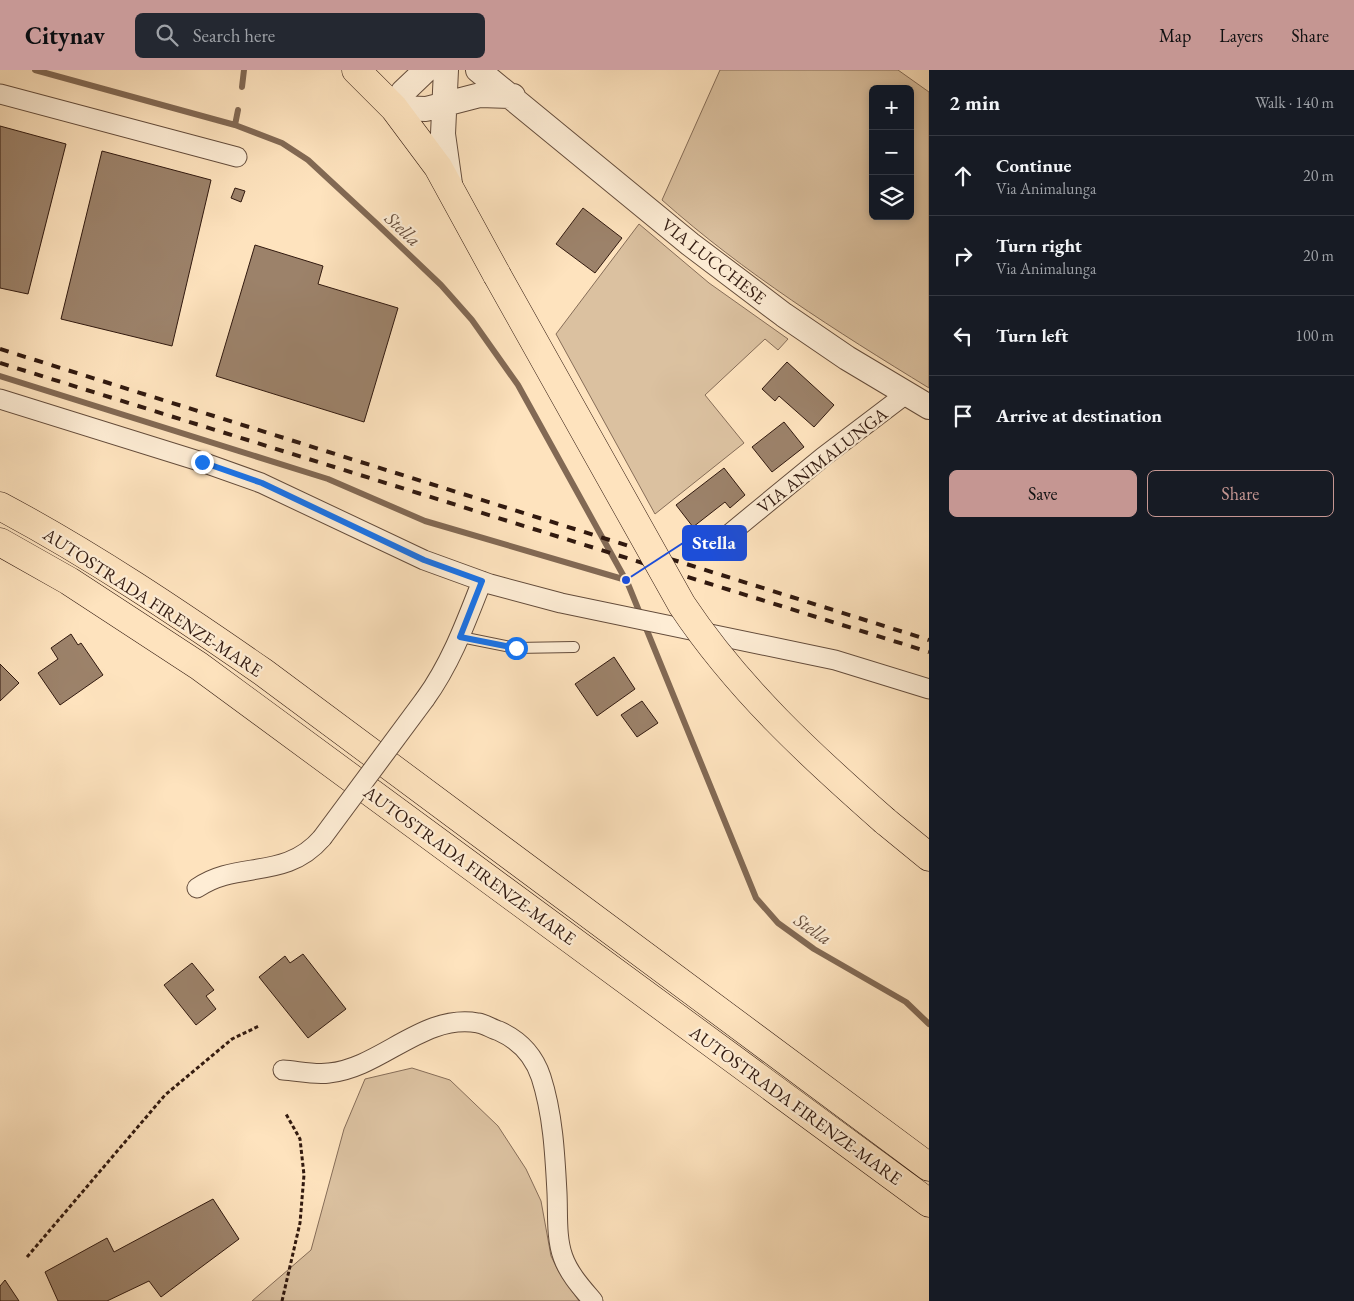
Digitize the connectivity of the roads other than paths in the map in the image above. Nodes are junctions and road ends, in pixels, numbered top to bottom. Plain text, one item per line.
1 (356, 70) edge
2 (426, 70) edge
3 (446, 70) edge
4 (478, 70) edge
5 (0, 94) edge
6 (513, 96) junction
7 (446, 105) junction
8 (394, 108) junction
9 (237, 157) dead end
10 (450, 186) junction
11 (906, 394) junction
12 (0, 399) edge
13 (929, 407) edge
14 (0, 506) edge
15 (0, 542) edge
16 (716, 544) dead end
17 (482, 581) junction
18 (460, 637) junction
19 (574, 647) dead end
20 (929, 689) edge
21 (929, 857) edge
22 (197, 888) dead end
23 (283, 1070) dead end
24 (929, 1167) edge
25 (929, 1203) edge
26 (593, 1301) edge

1 - 8 main road
2 - 8 street
3 - 7 street
4 - 6 street, VIA LUCCHESE
5 - 9 street
6 - 7 street
6 - 11 street, VIA LUCCHESE
7 - 8 street
7 - 10 street
8 - 10 main road
10 - 21 main road, bridge
11 - 13 street, VIA LUCCHESE
11 - 16 street, VIA ANIMALUNGA
12 - 17 street
14 - 24 main road, AUTOSTRADA FIRENZE-MARE
15 - 25 main road, AUTOSTRADA FIRENZE-MARE
17 - 18 street
17 - 20 street
18 - 19 lane
18 - 22 street, bridge
23 - 26 street

